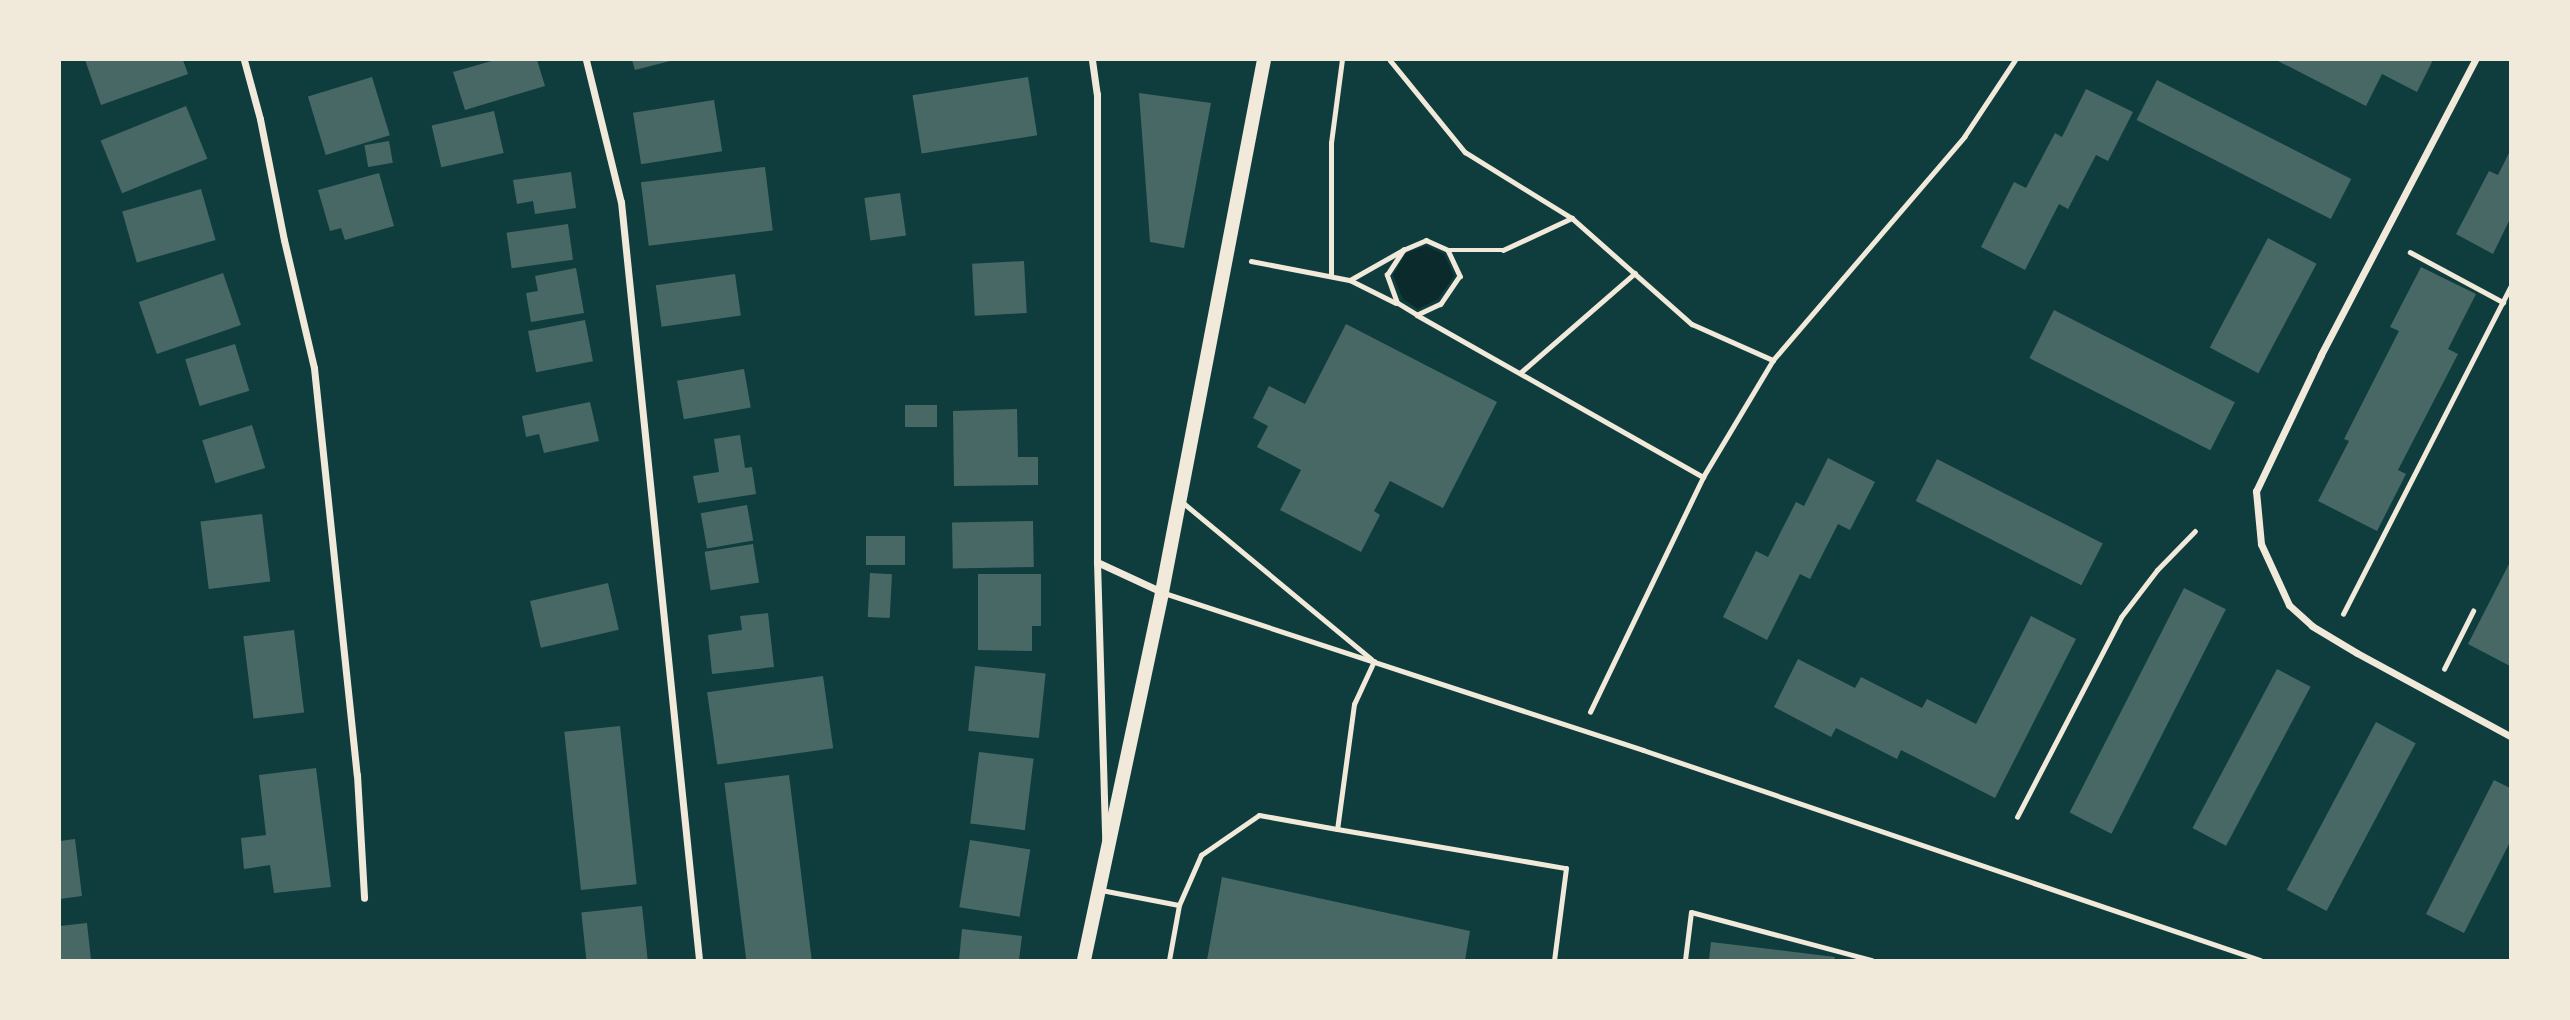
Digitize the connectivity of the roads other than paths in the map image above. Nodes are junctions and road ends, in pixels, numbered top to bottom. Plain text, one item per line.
1 (244, 60) edge
2 (586, 60) edge
3 (1092, 60) edge
4 (1264, 60) edge
5 (2475, 60) edge
6 (1179, 499) junction
7 (1097, 562) junction
8 (1162, 592) junction
9 (1374, 661) junction
10 (2511, 736) edge
11 (1337, 829) junction
12 (1105, 855) junction
13 (1099, 890) junction
14 (364, 898) dead end
15 (1179, 905) junction
16 (699, 961) edge
17 (1084, 961) edge
18 (1169, 961) edge
19 (1554, 961) edge
20 (1685, 961) edge
21 (1872, 961) edge
22 (2260, 961) edge

1 - 14 street
2 - 16 street
3 - 7 street
4 - 6 main road
5 - 10 street
6 - 8 main road
6 - 9 lane
7 - 8 street
7 - 12 street
8 - 9 lane
8 - 12 main road
9 - 11 lane
9 - 22 lane
11 - 15 lane
11 - 19 lane
12 - 13 main road
13 - 15 lane
13 - 17 main road
15 - 18 lane
20 - 21 lane

